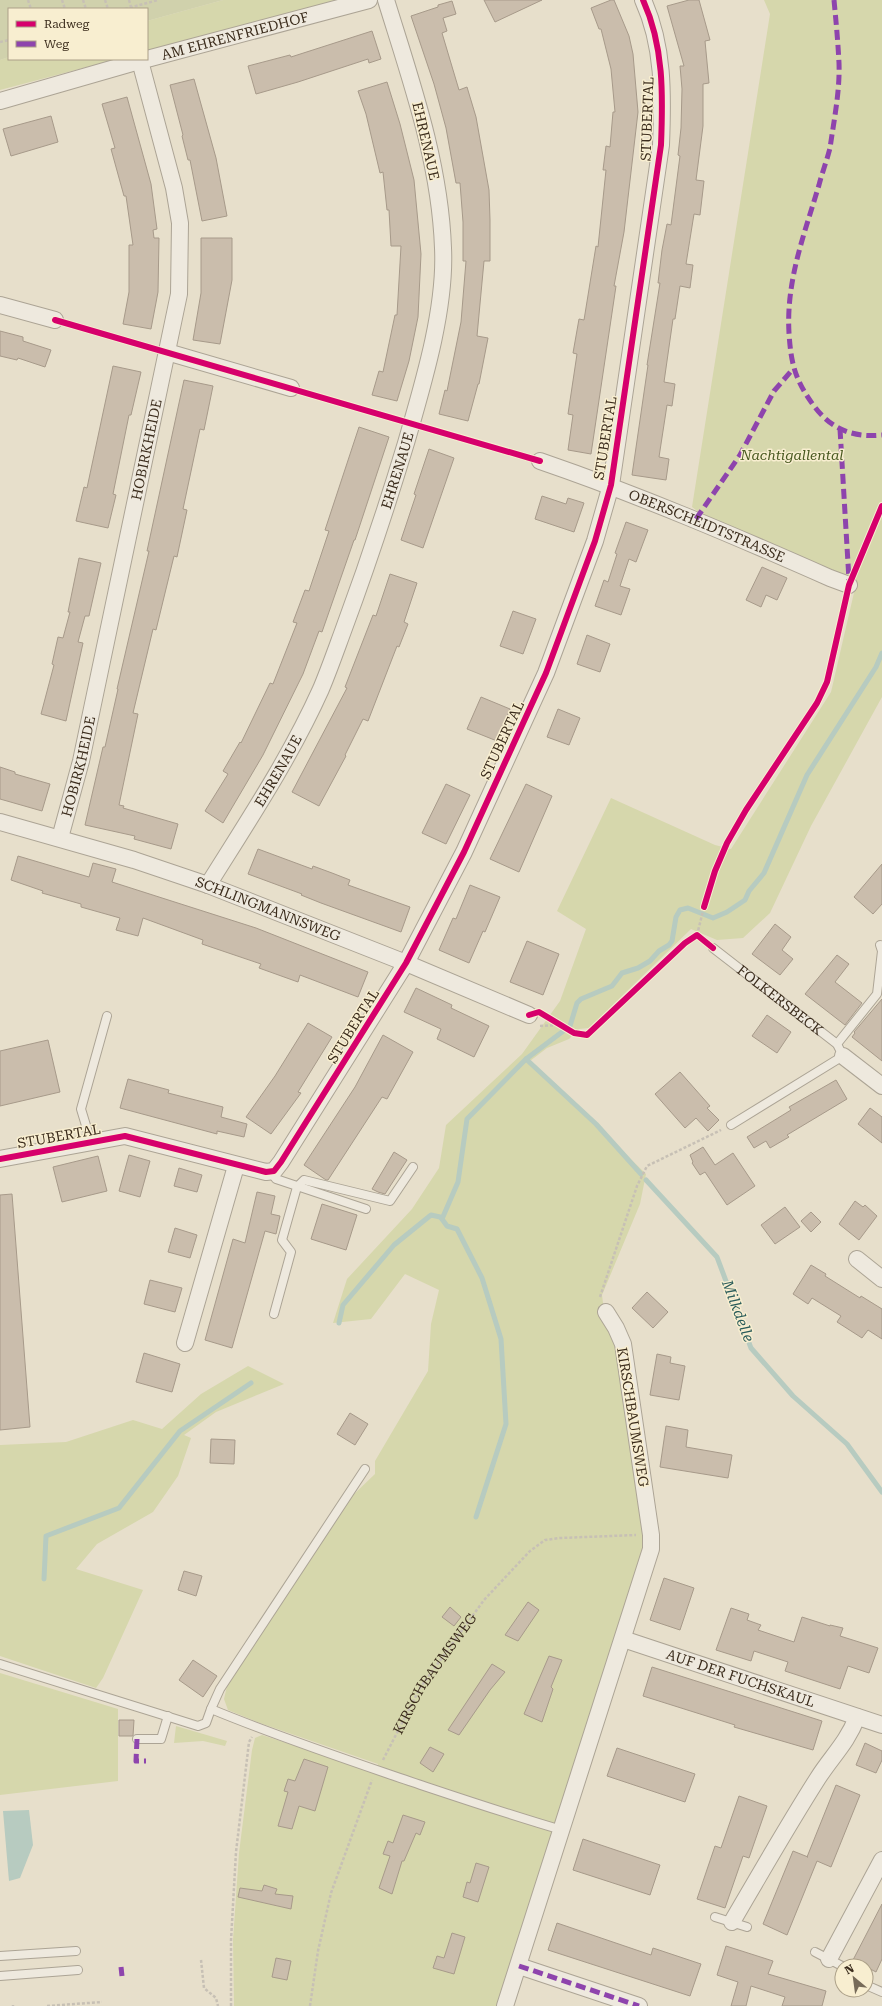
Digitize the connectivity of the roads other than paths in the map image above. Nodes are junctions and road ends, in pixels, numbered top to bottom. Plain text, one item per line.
1 (369, 0) edge
2 (386, 0) edge
3 (644, 0) edge
4 (148, 59) edge
5 (144, 60) edge
6 (0, 100) edge
7 (0, 305) edge
8 (55, 320) dead end
9 (167, 352) junction
10 (291, 388) dead end
11 (540, 461) dead end
12 (611, 485) junction
13 (849, 584) dead end
14 (0, 822) edge
15 (60, 838) junction
16 (208, 885) junction
17 (880, 946) dead end
18 (713, 948) dead end
19 (406, 963) junction
20 (529, 1015) dead end
21 (107, 1016) dead end
22 (840, 1050) junction
23 (882, 1086) edge
24 (731, 1125) road end
25 (91, 1142) junction
26 (0, 1159) edge
27 (236, 1166) junction
28 (413, 1167) dead end
29 (270, 1171) junction
30 (297, 1187) junction
31 (366, 1210) dead end
32 (857, 1259) dead end
33 (882, 1279) edge
34 (606, 1312) road end
35 (274, 1314) dead end
36 (185, 1343) dead end
37 (364, 1469) dead end
38 (623, 1639) junction
39 (0, 1664) edge
40 (211, 1709) junction
41 (168, 1716) junction
42 (857, 1717) junction
43 (882, 1726) edge
44 (137, 1739) dead end
45 (562, 1830) junction
46 (882, 1860) edge
47 (715, 1917) dead end
48 (732, 1922) junction
49 (747, 1926) dead end
50 (76, 1951) dead end
51 (0, 1956) edge
52 (829, 1959) edge
53 (519, 1966) junction
54 (78, 1970) dead end
55 (0, 1976) edge
56 (505, 2006) edge
57 (638, 2006) edge

1 - 4 street, AM EHRENFRIEDHOF
2 - 16 street, EHRENAUE
3 - 12 street, STUBERTAL
5 - 6 street, AM EHRENFRIEDHOF
5 - 9 street, HOBIRKHEIDE
7 - 8 street
9 - 10 street
9 - 15 street, HOBIRKHEIDE
11 - 12 street, OBERSCHEIDTSTRASSE
12 - 13 street, OBERSCHEIDTSTRASSE
12 - 19 street, STUBERTAL
14 - 15 street, SCHLINGMANNSWEG
15 - 16 street, SCHLINGMANNSWEG
16 - 19 street, SCHLINGMANNSWEG
17 - 22 lane
18 - 22 lane, FOLKERSBECK
19 - 20 street, SCHLINGMANNSWEG
19 - 29 street, STUBERTAL
21 - 25 lane
22 - 23 street, FOLKERSBECK
22 - 24 lane
25 - 26 street, STUBERTAL
25 - 27 street, STUBERTAL
27 - 29 street, STUBERTAL
27 - 36 street
28 - 30 lane
29 - 30 lane
30 - 31 lane
30 - 35 lane
32 - 33 street
34 - 38 street, KIRSCHBAUMSWEG
37 - 40 lane
38 - 42 street, AUF DER FUCHSKAUL
38 - 45 street, KIRSCHBAUMSWEG
39 - 41 lane
40 - 41 lane
40 - 45 lane
41 - 44 lane
42 - 43 street, AUF DER FUCHSKAUL
42 - 48 street
45 - 53 street, KIRSCHBAUMSWEG
46 - 52 street
47 - 48 lane
48 - 49 lane
50 - 51 lane
53 - 56 street, KIRSCHBAUMSWEG
53 - 57 street
54 - 55 lane

